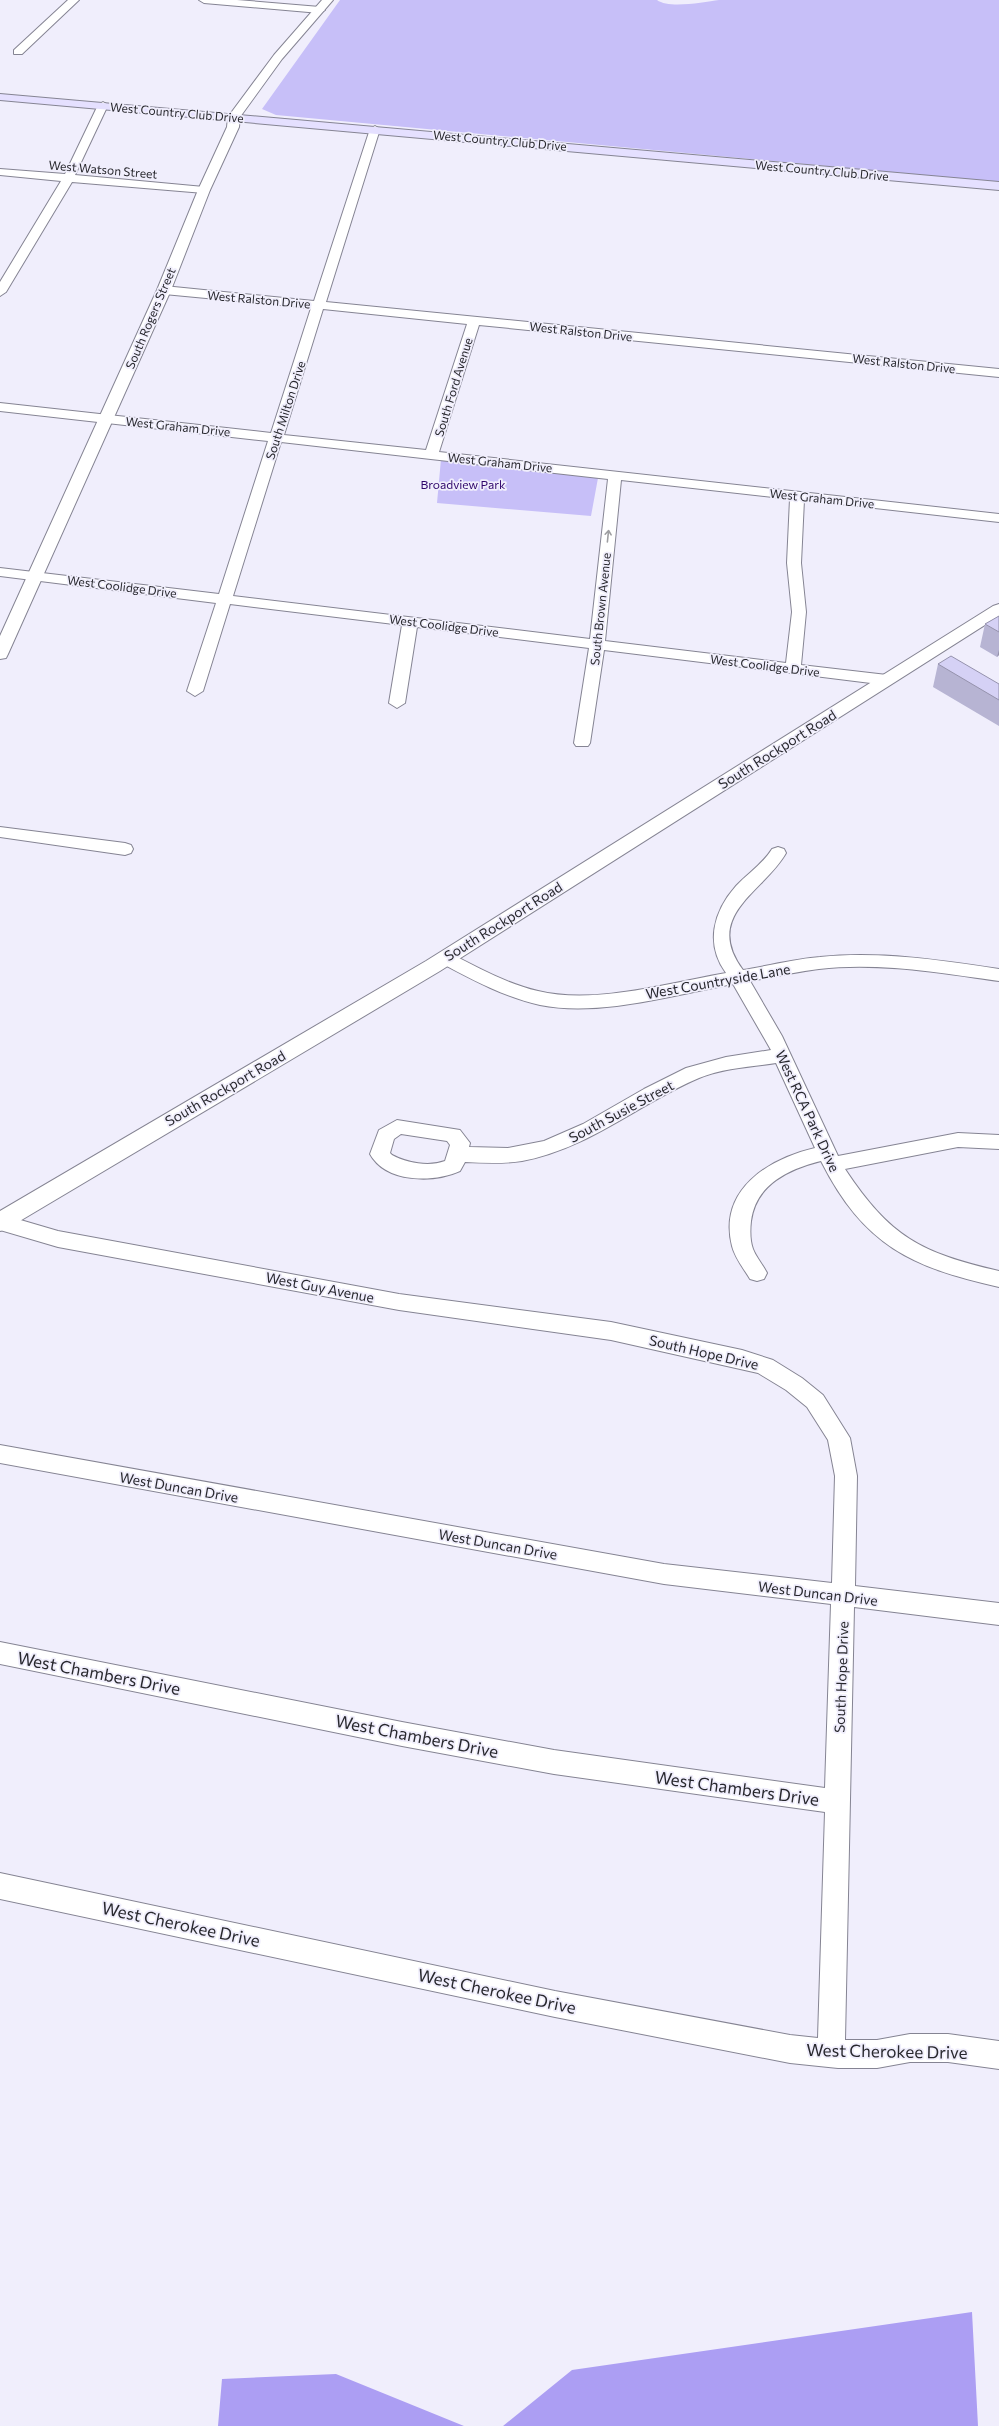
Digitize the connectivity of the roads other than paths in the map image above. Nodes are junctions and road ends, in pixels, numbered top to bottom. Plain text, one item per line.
1 (74, 0) edge
2 (204, 0) edge
3 (328, 0) edge
4 (320, 10) junction
5 (18, 52) dead end
6 (0, 97) edge
7 (103, 105) junction
8 (234, 117) junction
9 (375, 129) junction
10 (0, 172) edge
11 (68, 179) junction
12 (999, 186) edge
13 (204, 190) junction
14 (164, 290) junction
15 (0, 292) edge
16 (318, 305) junction
17 (474, 320) junction
18 (999, 373) edge
19 (0, 407) edge
20 (106, 418) junction
21 (277, 437) junction
22 (432, 454) junction
23 (615, 475) junction
24 (797, 495) junction
25 (999, 518) edge
26 (0, 572) edge
27 (36, 576) junction
28 (225, 598) junction
29 (999, 609) edge
30 (410, 622) junction
31 (598, 644) junction
32 (0, 654) edge
33 (793, 668) junction
34 (887, 680) junction
35 (195, 691) dead end
36 (397, 703) dead end
37 (582, 743) dead end
38 (0, 832) edge
39 (125, 849) dead end
40 (778, 853) dead end
41 (445, 958) junction
42 (999, 975) edge
43 (738, 978) junction
44 (782, 1055) junction
45 (999, 1142) edge
46 (458, 1154) dead end
47 (829, 1158) junction
48 (0, 1222) edge
49 (757, 1273) dead end
50 (999, 1279) edge
51 (642, 1337) joint
52 (0, 1454) edge
53 (843, 1596) junction
54 (999, 1614) edge
55 (0, 1653) edge
56 (837, 1802) junction
57 (0, 1886) edge
58 (831, 2053) junction
59 (999, 2055) edge

1 - 5 street
2 - 4 street
3 - 4 street, South Rogers Street
4 - 8 street, South Rogers Street
6 - 7 main road, West Country Club Drive
7 - 8 main road, West Country Club Drive
7 - 11 street
8 - 9 main road, West Country Club Drive
8 - 13 street, South Rogers Street
9 - 12 main road, West Country Club Drive
9 - 16 street, South Milton Drive
10 - 11 street, West Watson Street
11 - 13 street, West Watson Street
11 - 15 street
13 - 14 street, South Rogers Street
14 - 16 street, West Ralston Drive
14 - 20 street, South Rogers Street
16 - 17 street, West Ralston Drive
16 - 21 street, South Milton Drive
17 - 18 street, West Ralston Drive
17 - 22 street, South Ford Avenue
19 - 20 street, West Graham Drive
20 - 21 street, West Graham Drive
20 - 27 street, South Rogers Street
21 - 22 street, West Graham Drive
21 - 28 street, South Milton Drive
22 - 23 street, West Graham Drive
23 - 24 street, West Graham Drive
31 -> 23 street, South Brown Avenue
24 - 25 street, West Graham Drive
24 - 33 street
26 - 27 street, West Coolidge Drive
27 - 28 street, West Coolidge Drive
27 - 32 street, South Rogers Street
28 - 30 street, West Coolidge Drive
28 - 35 street, South Milton Drive
29 - 34 street, South Rockport Road
30 - 31 street, West Coolidge Drive
30 - 36 street
31 - 33 street, West Coolidge Drive
31 - 37 street, South Brown Avenue
33 - 34 street, West Coolidge Drive
34 - 41 street, South Rockport Road
38 - 39 street
40 - 43 street, West RCA Park Drive
41 - 43 street, West Countryside Lane
41 - 48 street, South Rockport Road
42 - 43 street, West Countryside Lane
43 - 44 street, West RCA Park Drive
44 - 46 street, South Susie Street
44 - 47 street, West RCA Park Drive
45 - 47 street
47 - 49 street
47 - 50 street, West RCA Park Drive
48 - 51 street, West Guy Avenue
51 - 53 street, South Hope Drive
52 - 53 street, West Duncan Drive
53 - 54 street, West Duncan Drive
53 - 56 street, South Hope Drive
55 - 56 street, West Chambers Drive
56 - 58 street, South Hope Drive
57 - 58 street, West Cherokee Drive
58 - 59 street, West Cherokee Drive

